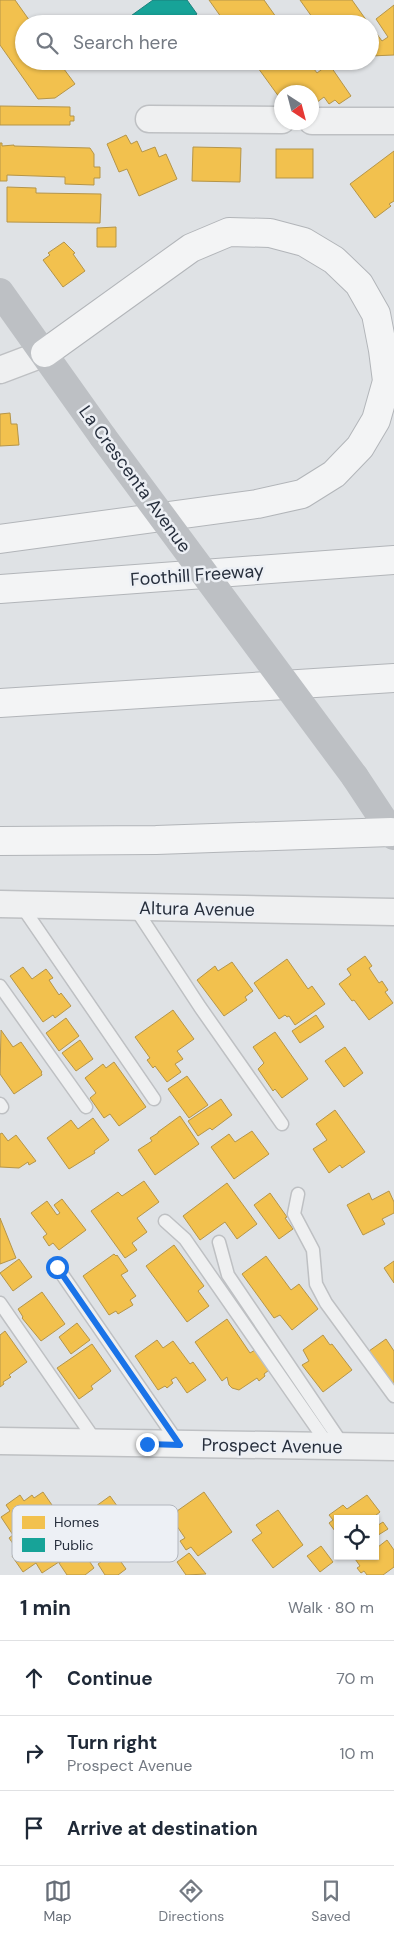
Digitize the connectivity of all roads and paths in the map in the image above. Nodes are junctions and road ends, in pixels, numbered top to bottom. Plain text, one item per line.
1 (149, 119) dead end
2 (274, 120) edge
3 (319, 120) edge
4 (394, 121) edge
5 (0, 292) edge
6 (45, 354) junction
7 (0, 370) edge
8 (0, 539) edge
9 (394, 560) edge
10 (0, 589) edge
11 (394, 678) edge
12 (0, 702) edge
13 (393, 834) edge
14 (0, 841) edge
15 (11, 905) edge
16 (135, 908) junction
17 (394, 912) edge
18 (0, 986) edge
19 (154, 1099) dead end
20 (86, 1107) dead end
21 (282, 1124) dead end
22 (298, 1194) dead end
23 (165, 1220) dead end
24 (219, 1242) dead end
25 (57, 1267) dead end
26 (0, 1303) edge
27 (394, 1396) edge
28 (0, 1441) edge
29 (97, 1443) junction
30 (180, 1445) junction
31 (336, 1446) junction
32 (394, 1447) edge

1 - 2 street
3 - 4 street
5 - 6 main road, La Crescenta Avenue
6 - 7 street
6 - 8 highway
6 - 13 main road, La Crescenta Avenue, bridge
9 - 10 highway, Foothill Freeway
11 - 12 highway
13 - 14 highway
15 - 16 street, Altura Avenue
15 - 19 lane
16 - 17 street, Altura Avenue
16 - 21 lane
18 - 20 lane
22 - 27 lane
23 - 31 lane
24 - 31 lane
25 - 30 lane
26 - 29 lane
28 - 29 street, Prospect Avenue
29 - 30 street, Prospect Avenue
30 - 31 street, Prospect Avenue
31 - 32 street, Prospect Avenue

